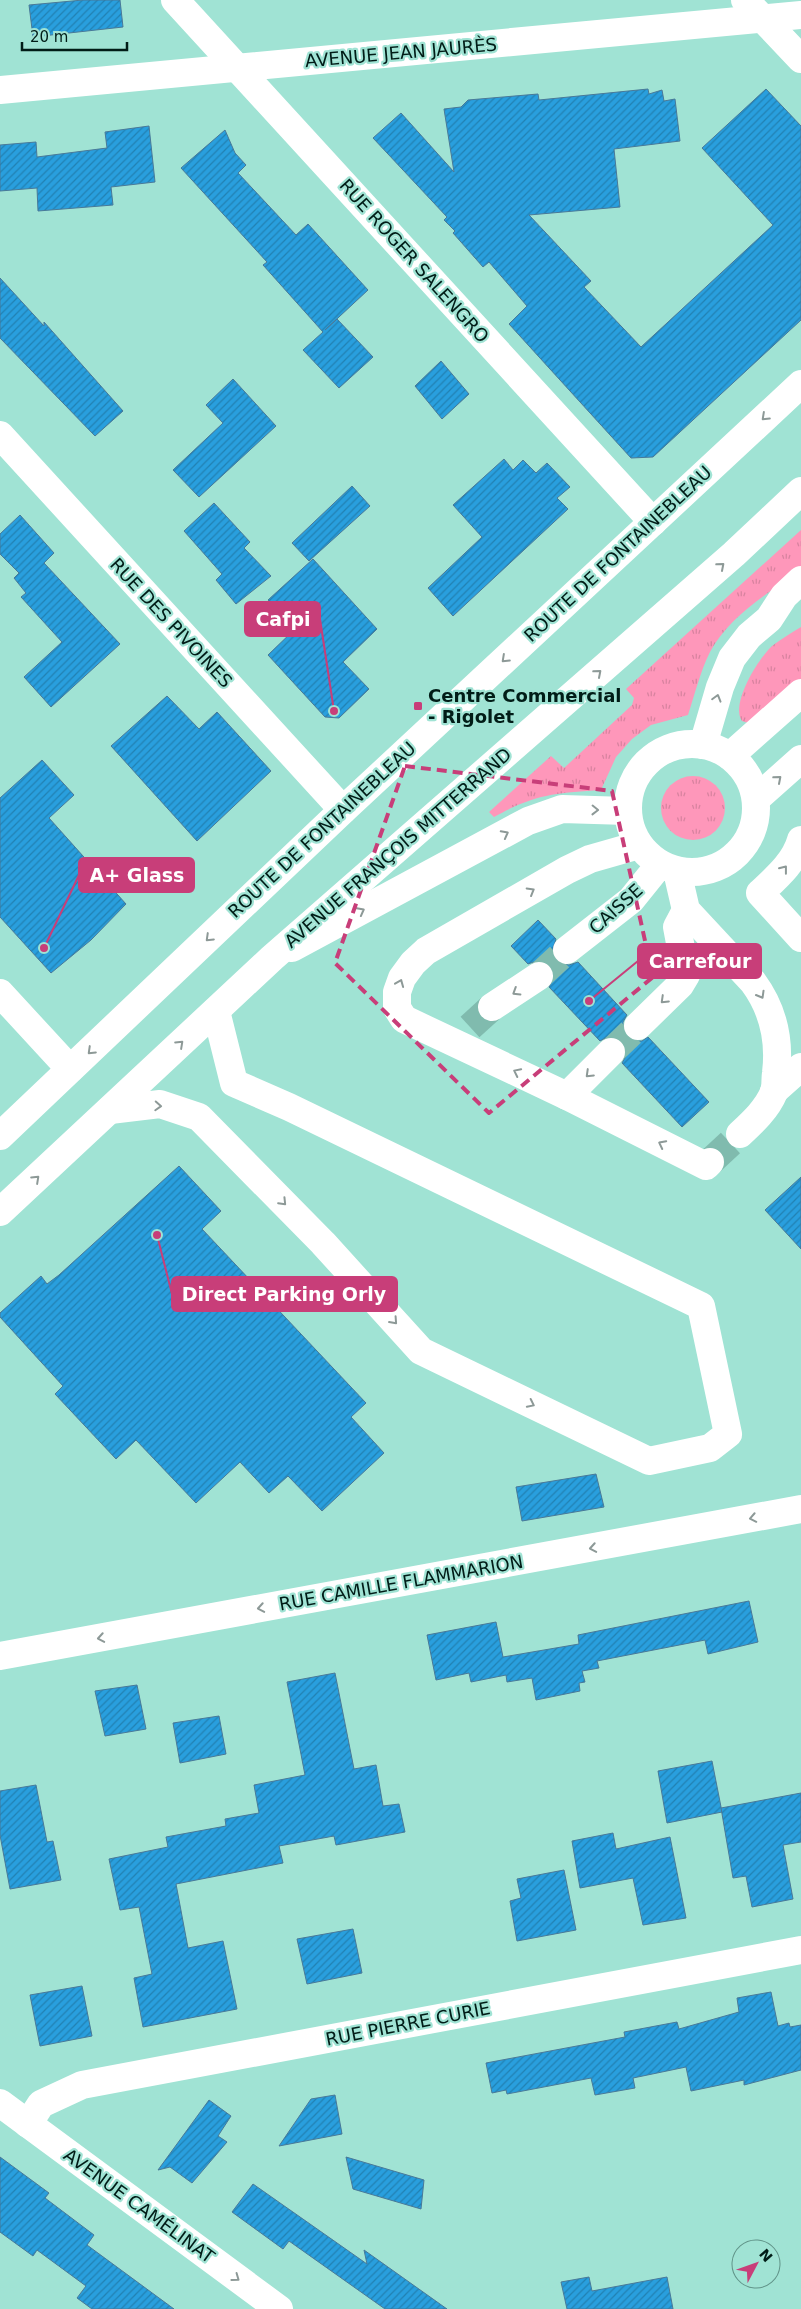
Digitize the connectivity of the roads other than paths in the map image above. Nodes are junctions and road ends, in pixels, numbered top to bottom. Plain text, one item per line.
1 (175, 0) edge
2 (754, 9) edge
3 (801, 15) edge
4 (801, 59) edge
5 (237, 68) junction
6 (0, 90) edge
7 (801, 384) edge
8 (0, 435) edge
9 (801, 491) edge
10 (653, 522) junction
11 (801, 580) edge
12 (801, 609) edge
13 (769, 619) junction
14 (801, 693) edge
15 (703, 744) junction
16 (730, 756) junction
17 (801, 759) edge
18 (756, 799) junction
19 (343, 810) junction
20 (627, 811) junction
21 (801, 840) edge
22 (639, 845) junction
23 (669, 868) junction
24 (686, 910) junction
25 (801, 938) edge
26 (567, 950) tunnel mouth
27 (272, 958) junction
28 (539, 976) tunnel mouth
29 (0, 993) edge
30 (492, 1006) tunnel mouth
31 (216, 1011) junction
32 (638, 1026) tunnel mouth
33 (611, 1052) tunnel mouth
34 (801, 1067) edge
35 (70, 1069) junction
36 (774, 1092) junction
37 (567, 1096) junction
38 (110, 1110) junction
39 (740, 1134) tunnel mouth
40 (0, 1136) edge
41 (708, 1164) dead end
42 (0, 1212) edge
43 (801, 1509) edge
44 (0, 1656) edge
45 (801, 1950) edge
46 (0, 2103) edge
47 (28, 2124) junction
48 (279, 2309) edge

1 - 5 street, RUE ROGER SALENGRO
2 - 3 street, AVENUE JEAN JAURÈS
2 - 4 street
2 - 5 street, AVENUE JEAN JAURÈS
5 - 6 street, AVENUE JEAN JAURÈS
5 - 10 street, RUE ROGER SALENGRO
7 -> 10 street, ROUTE DE FONTAINEBLEAU
8 - 19 street, RUE DES PIVOINES
27 -> 9 street, AVENUE FRANÇOIS MITTERRAND
10 -> 19 street, ROUTE DE FONTAINEBLEAU
11 - 13 street
12 - 13 street
15 -> 13 street
14 - 16 street
15 - 16 street
15 - 20 street
16 - 18 street
18 -> 17 street
18 - 23 street
19 -> 35 street, ROUTE DE FONTAINEBLEAU
20 - 22 street
27 -> 20 street
25 -> 21 street
22 - 23 street
37 -> 22 street
23 - 24 street
23 - 26 street, CAISSE
24 -> 32 street
24 -> 36 street
27 - 31 street, AVENUE FRANÇOIS MITTERRAND
28 -> 30 street
29 - 35 street
38 -> 31 street, AVENUE FRANÇOIS MITTERRAND
38 -> 31 street
33 -> 37 street
34 - 36 street
35 - 40 street, ROUTE DE FONTAINEBLEAU
36 - 39 street
41 -> 37 street
42 -> 38 street, AVENUE FRANÇOIS MITTERRAND
43 -> 44 street, RUE CAMILLE FLAMMARION
45 - 47 street, RUE PIERRE CURIE
46 - 47 street, AVENUE CAMÉLINAT
47 -> 48 street, AVENUE CAMÉLINAT

